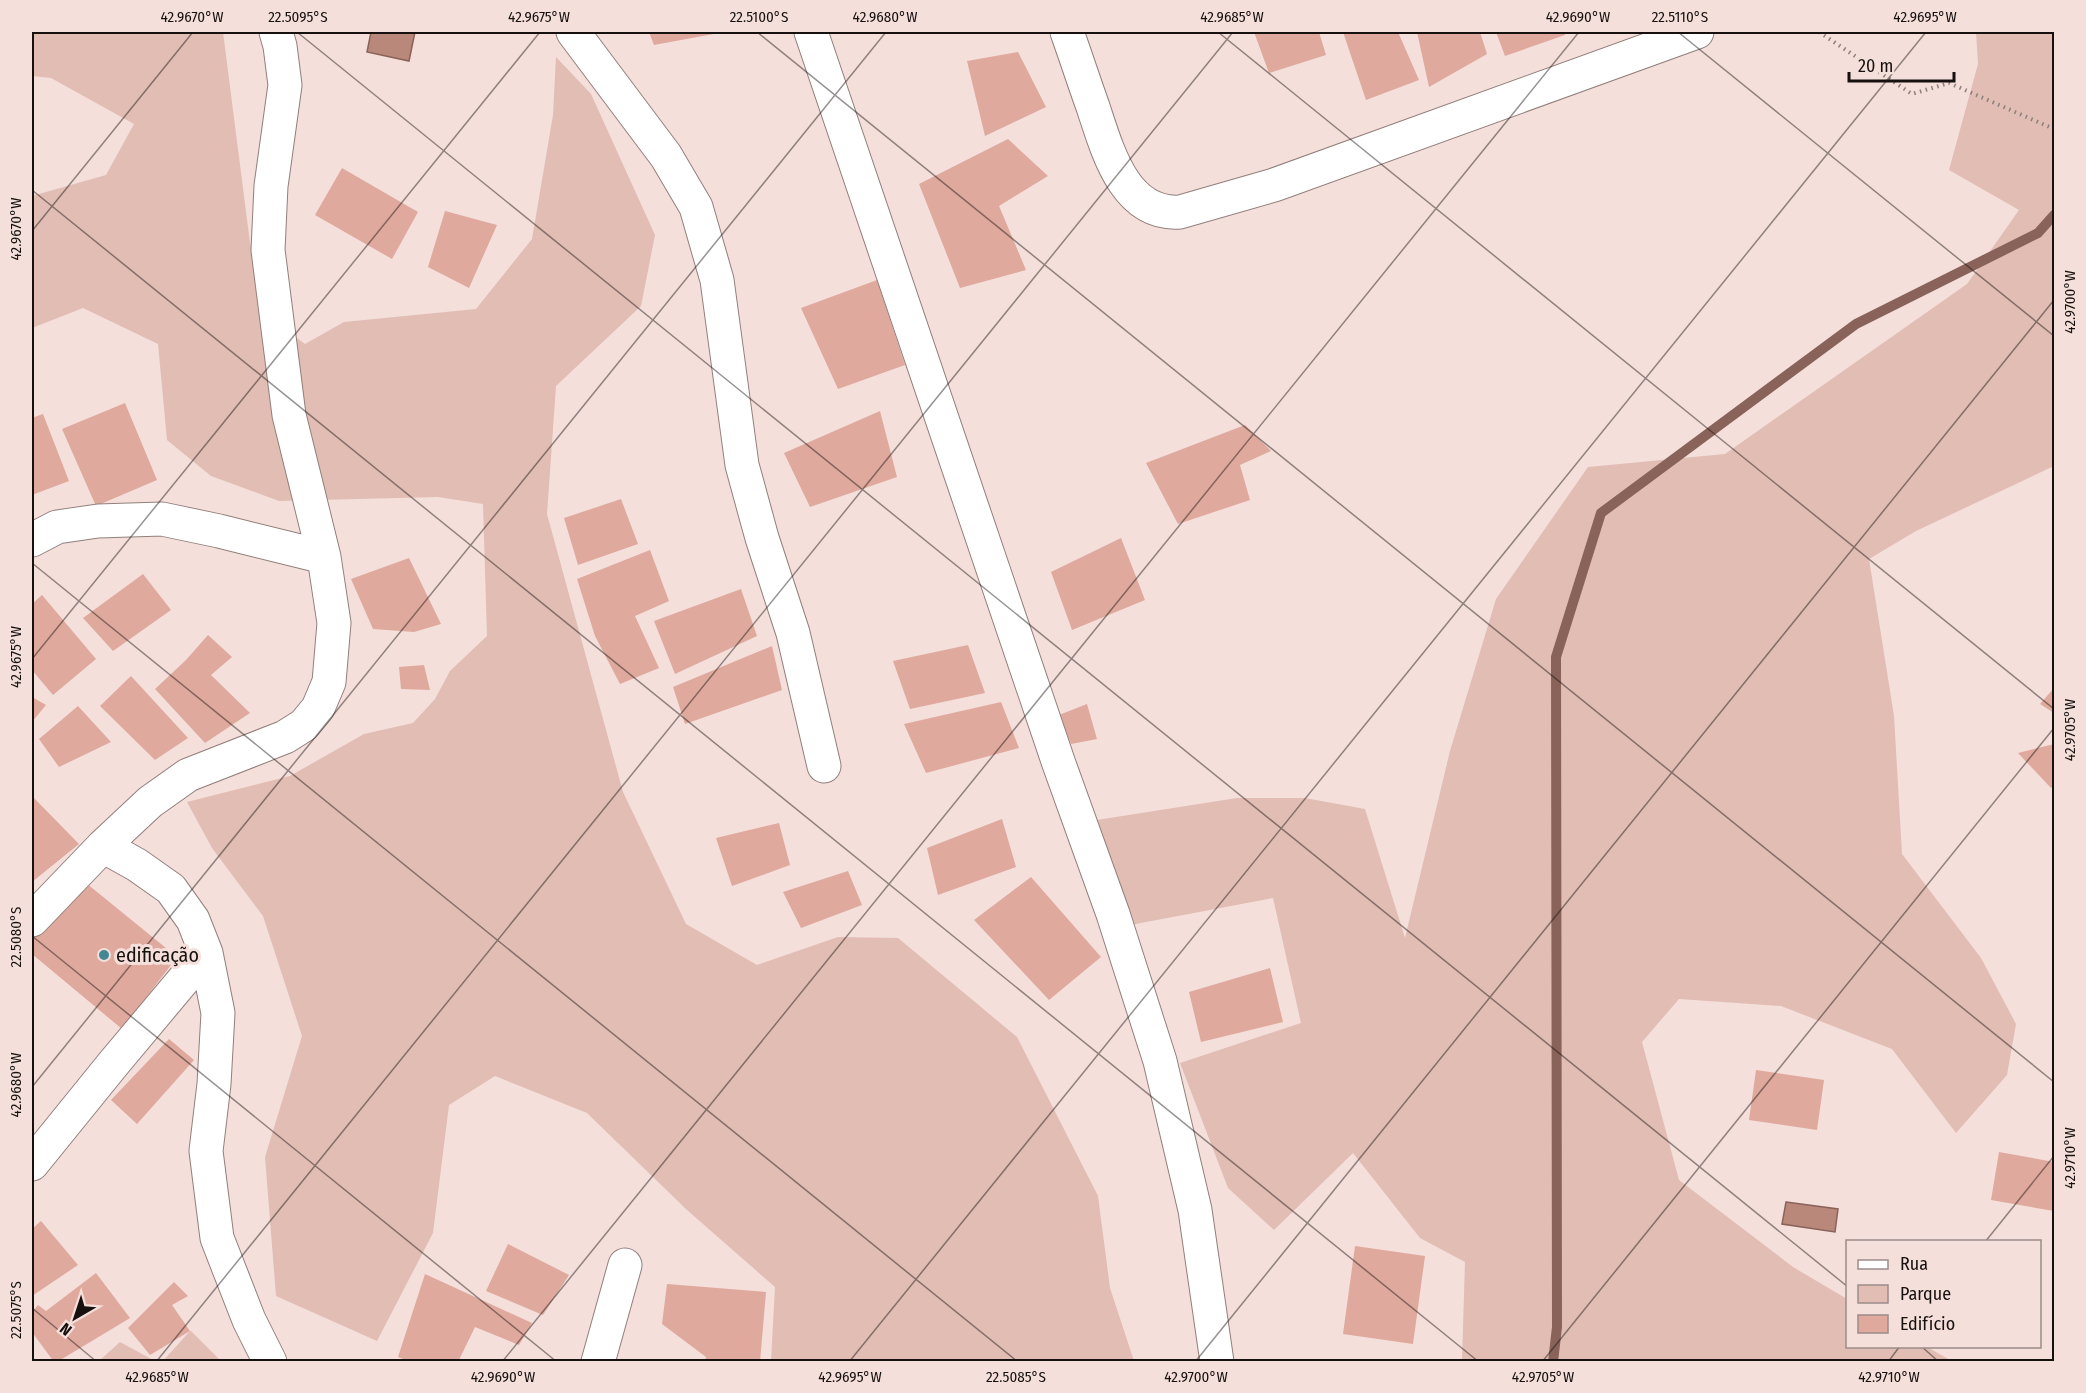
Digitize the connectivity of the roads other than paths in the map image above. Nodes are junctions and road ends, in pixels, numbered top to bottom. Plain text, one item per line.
1 (276, 32) edge
2 (573, 32) edge
3 (811, 32) edge
4 (1067, 32) edge
5 (1697, 32) edge
6 (32, 540) edge
7 (324, 558) junction
8 (824, 766) dead end
9 (103, 846) junction
10 (32, 920) edge
11 (206, 953) junction
12 (32, 1164) edge
13 (625, 1265) dead end
14 (270, 1362) edge
15 (598, 1362) edge
16 (1217, 1362) edge

1 - 7 street
2 - 8 street
3 - 16 street
4 - 5 street
6 - 7 street
7 - 9 street
9 - 10 street
9 - 11 street
11 - 12 street
11 - 14 street
13 - 15 street

